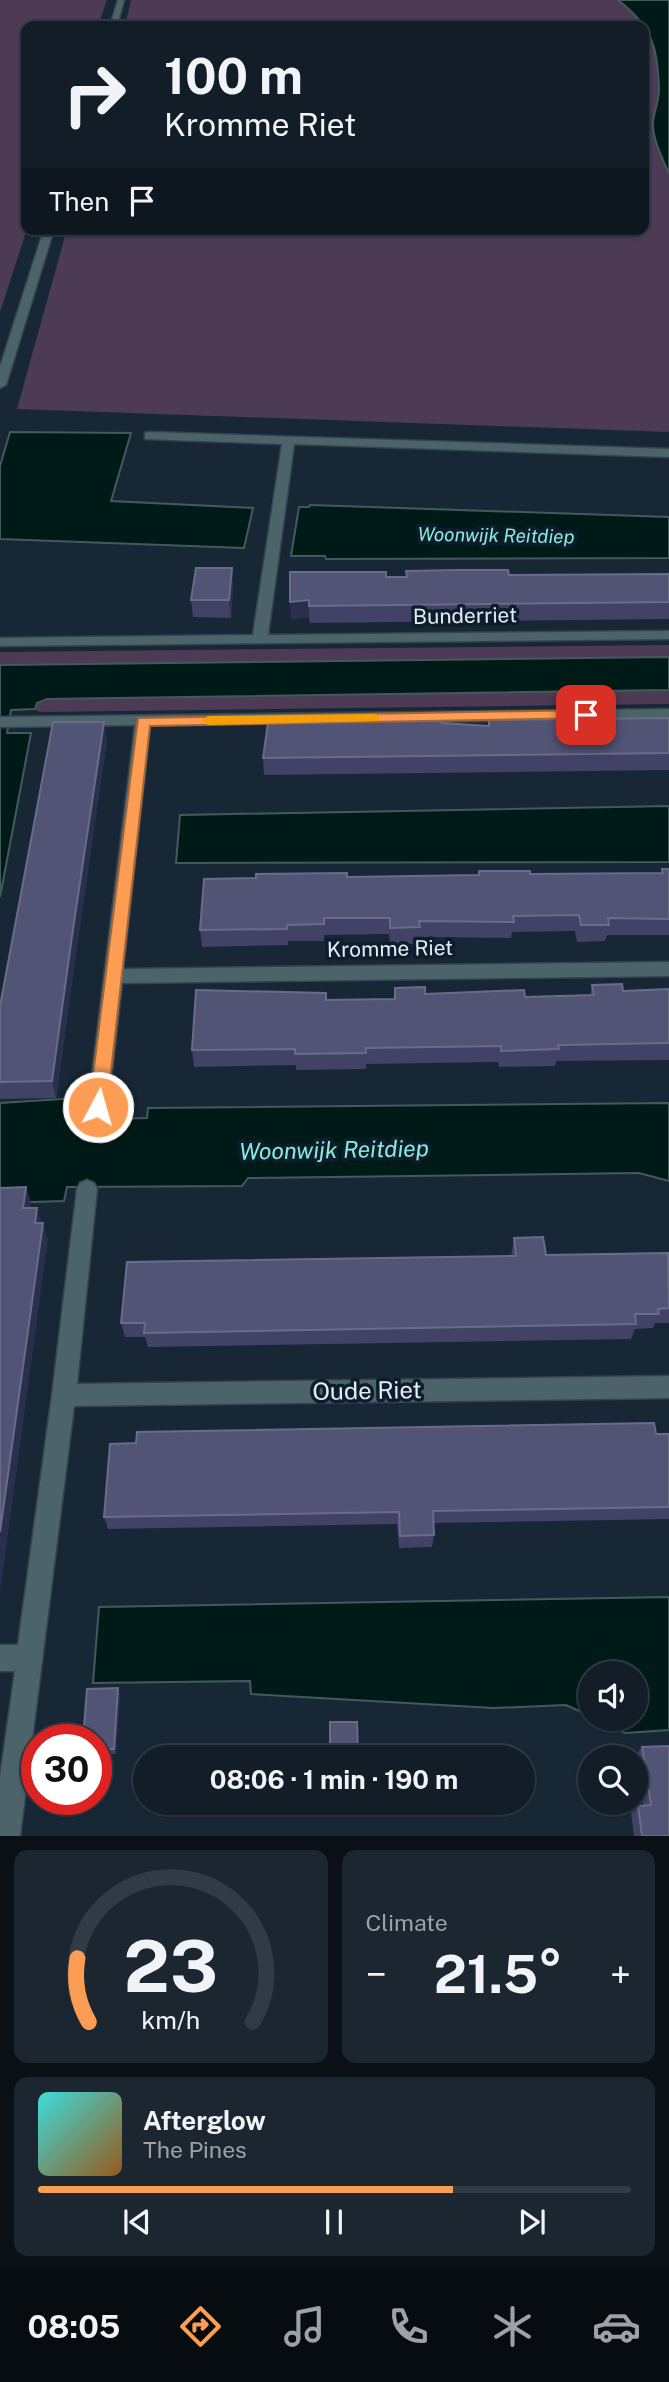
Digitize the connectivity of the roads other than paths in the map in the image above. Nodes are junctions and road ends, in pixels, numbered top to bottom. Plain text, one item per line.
1 (121, 0) edge
2 (115, 21) edge
3 (47, 235) edge
4 (0, 385) edge
5 (149, 436) dead end
6 (289, 440) junction
7 (669, 453) edge
8 (669, 635) edge
9 (261, 639) junction
10 (0, 642) edge
11 (669, 713) edge
12 (0, 722) edge
13 (143, 722) junction
14 (669, 969) edge
15 (112, 976) junction
16 (98, 1107) dead end
17 (87, 1189) dead end
18 (669, 1387) edge
19 (65, 1395) junction
20 (0, 1658) edge
21 (29, 1658) junction
22 (6, 1836) edge

1 - 2 street
3 - 4 street
5 - 6 street
6 - 7 street
6 - 9 street
8 - 9 street, Bunderriet
9 - 10 street, Bunderriet
11 - 13 street
12 - 13 street
13 - 15 street
14 - 15 street, Kromme Riet
15 - 16 street
17 - 19 street
18 - 19 street, Oude Riet
19 - 21 street
20 - 21 street
21 - 22 street

